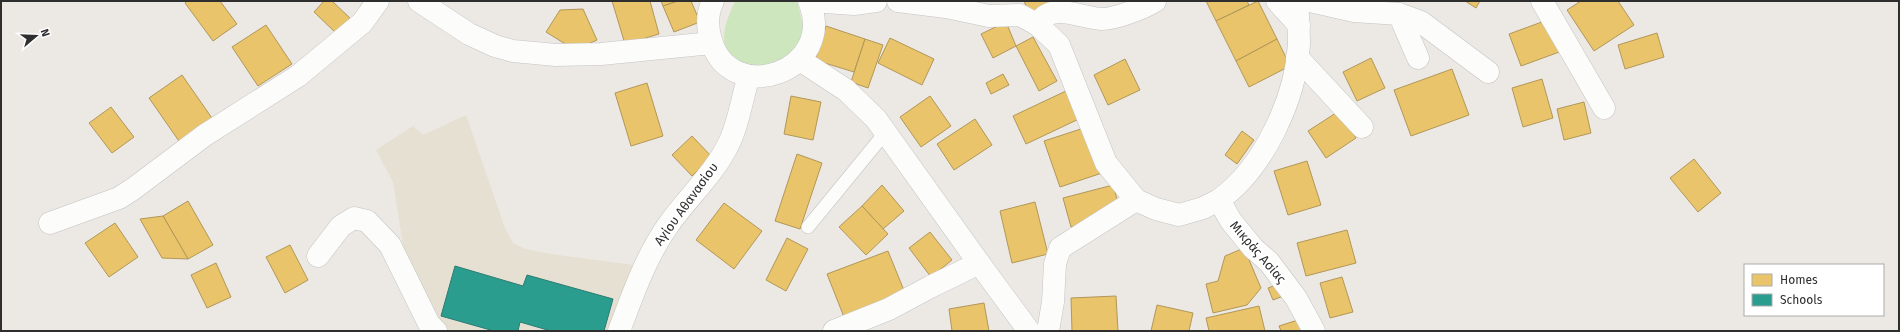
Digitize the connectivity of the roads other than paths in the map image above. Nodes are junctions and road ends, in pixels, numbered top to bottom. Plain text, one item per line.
1 (378, 1) edge
2 (419, 1) edge
3 (713, 1) edge
4 (810, 1) edge
5 (876, 1) edge
6 (898, 1) edge
7 (1155, 1) edge
8 (1278, 1) edge
9 (1297, 1) edge
10 (1310, 1) edge
11 (1542, 1) edge
12 (1399, 14) junction
13 (1299, 25) junction
14 (1038, 26) junction
15 (712, 43) junction
16 (1297, 58) junction
17 (1418, 58) dead end
18 (800, 60) junction
19 (1488, 72) dead end
20 (749, 76) junction
21 (1604, 108) dead end
22 (1362, 127) dead end
23 (885, 132) junction
24 (1136, 200) junction
25 (1219, 200) junction
26 (50, 223) dead end
27 (808, 226) dead end
28 (318, 256) dead end
29 (979, 262) junction
30 (436, 331) edge
31 (619, 331) edge
32 (834, 331) edge
33 (1029, 331) edge
34 (1048, 331) edge
35 (1314, 331) edge

1 - 26 street
2 - 15 street
3 - 15 street
4 - 5 street
4 - 18 street
6 - 14 street
7 - 14 street
8 - 13 street
9 - 13 street
10 - 12 street
11 - 21 street
12 - 17 street
12 - 19 street
13 - 16 street
14 - 24 street
15 - 20 street
16 - 22 street
16 - 25 street
18 - 20 street
18 - 23 street
20 - 31 street, Αγίου Αθανασίου
23 - 27 lane
23 - 29 street
24 - 25 street
24 - 34 street
25 - 35 street, Μικράς Ασίας
28 - 30 street
29 - 32 street
29 - 33 street

